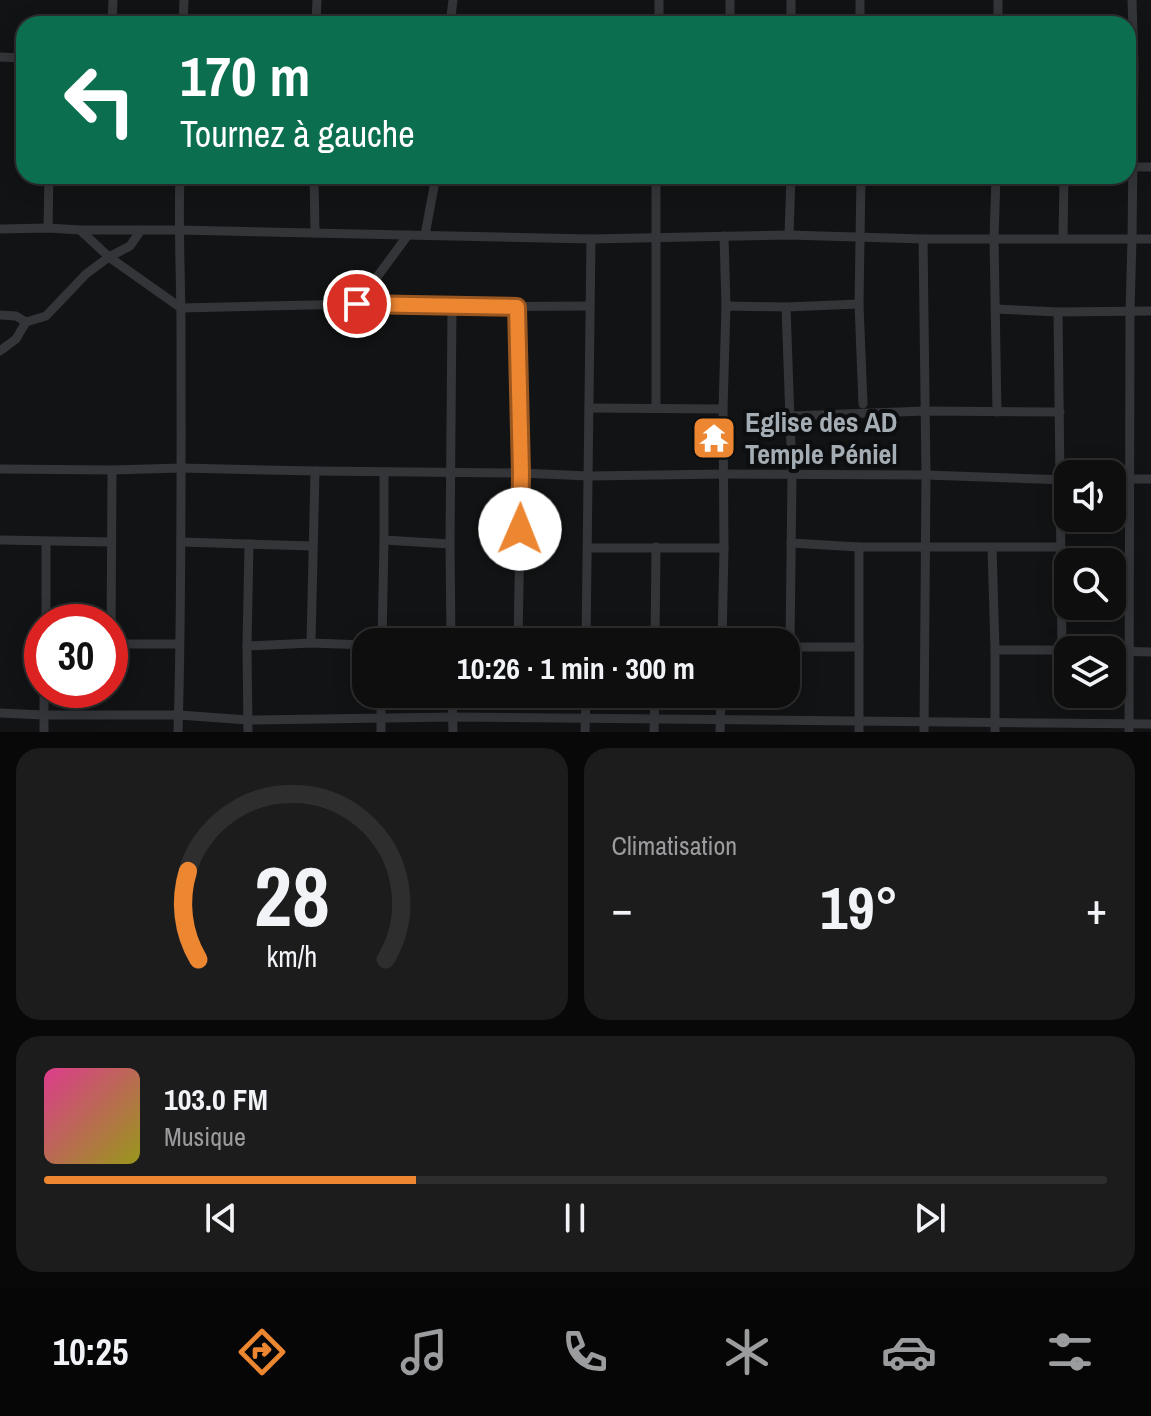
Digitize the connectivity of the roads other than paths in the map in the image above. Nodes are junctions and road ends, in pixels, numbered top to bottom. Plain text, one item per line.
1 (49, 184) edge
2 (180, 184) edge
3 (314, 184) edge
4 (435, 184) edge
5 (656, 184) edge
6 (791, 184) edge
7 (861, 184) edge
8 (996, 184) edge
9 (1064, 184) edge
10 (1133, 184) edge
11 (48, 228) junction
12 (0, 229) edge
13 (80, 230) junction
14 (141, 230) junction
15 (178, 230) junction
16 (315, 233) junction
17 (408, 235) junction
18 (425, 235) junction
19 (789, 235) junction
20 (724, 236) junction
21 (657, 237) junction
22 (860, 238) junction
23 (994, 238) junction
24 (1063, 238) junction
25 (591, 239) junction
26 (923, 239) junction
27 (1132, 239) junction
28 (1151, 239) edge
29 (109, 257) junction
30 (357, 304) junction
31 (859, 304) junction
32 (589, 306) junction
33 (726, 306) junction
34 (452, 307) junction
35 (517, 307) junction
36 (786, 307) junction
37 (181, 308) junction
38 (995, 309) junction
39 (1130, 310) junction
40 (1151, 311) edge
41 (1058, 312) junction
42 (0, 315) edge
43 (26, 322) junction
44 (0, 351) edge
45 (863, 404) dead end
46 (656, 407) junction
47 (589, 408) junction
48 (723, 409) junction
49 (925, 411) junction
50 (997, 412) junction
51 (1060, 412) junction
52 (791, 416) junction
53 (1064, 460) edge
54 (181, 468) junction
55 (0, 469) edge
56 (112, 470) junction
57 (315, 471) junction
58 (451, 471) junction
59 (384, 472) junction
60 (521, 473) junction
61 (724, 474) junction
62 (792, 475) junction
63 (926, 475) junction
64 (589, 476) junction
65 (1126, 479) edge
66 (1130, 479) junction
67 (1151, 479) edge
68 (1054, 480) edge
69 (1062, 532) edge
70 (0, 540) edge
71 (384, 540) junction
72 (46, 542) junction
73 (111, 542) junction
74 (181, 542) junction
75 (791, 543) junction
76 (249, 544) junction
77 (450, 544) junction
78 (313, 546) junction
79 (656, 547) junction
80 (859, 547) junction
81 (926, 547) junction
82 (992, 547) junction
83 (1061, 547) junction
84 (588, 548) junction
85 (724, 548) junction
86 (46, 604) edge
87 (110, 604) edge
88 (382, 628) edge
89 (451, 628) edge
90 (518, 628) edge
91 (586, 628) edge
92 (655, 628) edge
93 (722, 628) edge
94 (789, 628) edge
95 (1062, 636) edge
96 (311, 643) junction
97 (128, 644) edge
98 (179, 644) junction
99 (352, 644) edge
100 (247, 646) junction
101 (800, 647) edge
102 (859, 647) junction
103 (1054, 649) edge
104 (995, 650) junction
105 (1126, 652) edge
106 (1129, 652) junction
107 (1151, 652) edge
108 (44, 708) edge
109 (381, 708) edge
110 (453, 708) edge
111 (586, 708) edge
112 (655, 708) edge
113 (720, 708) edge
114 (0, 713) edge
115 (44, 715) junction
116 (179, 715) junction
117 (453, 717) junction
118 (381, 718) junction
119 (720, 718) junction
120 (586, 719) junction
121 (248, 720) junction
122 (655, 720) junction
123 (859, 720) junction
124 (1151, 724) edge
125 (924, 727) edge
126 (995, 727) edge
127 (1129, 728) edge
128 (44, 732) edge
129 (178, 732) edge
130 (248, 732) edge
131 (381, 732) edge
132 (453, 732) edge
133 (585, 732) edge
134 (654, 732) edge
135 (720, 732) edge
136 (859, 732) edge

1 - 11 street
2 - 15 street
3 - 16 street
4 - 18 street
5 - 21 street
6 - 19 street
7 - 22 street
8 - 23 street
9 - 24 street
10 - 27 street
11 - 12 street
11 - 13 street
13 - 14 street
13 - 29 street
14 - 15 street
14 - 29 street
15 - 16 street
15 - 37 street
16 - 17 street
17 - 18 street
17 - 30 street
18 - 25 street
19 - 20 street
19 - 22 street
20 - 21 street
20 - 33 street
21 - 25 street
21 - 46 street
22 - 26 street
22 - 31 street
23 - 24 street
23 - 26 street
23 - 38 street
24 - 27 street
25 - 32 street
26 - 49 street
27 - 28 street
27 - 39 street
29 - 37 street
29 - 43 street
30 - 34 street
30 - 37 street
31 - 36 street
31 - 45 street
32 - 35 street
32 - 47 street
33 - 36 street
33 - 48 street
34 - 35 street
34 - 58 street
35 - 60 street
36 - 52 street
37 - 54 street
38 - 41 street
38 - 50 street
39 - 40 street
39 - 41 street
39 - 66 street
41 - 51 street
42 - 43 street
43 - 44 street
46 - 47 street
46 - 48 street
47 - 64 street
48 - 61 street
49 - 50 street
49 - 52 street
49 - 63 street
50 - 51 street
51 - 53 street
52 - 62 street
54 - 56 street
54 - 57 street
54 - 74 street
55 - 56 street
56 - 73 street
57 - 59 street
57 - 78 street
58 - 59 street
58 - 60 street
58 - 77 street
59 - 71 street
60 - 64 street
60 - 90 street
61 - 62 street
61 - 64 street
61 - 85 street
62 - 63 street
62 - 75 street
63 - 68 street
63 - 81 street
64 - 84 street
65 - 66 street
66 - 67 street
66 - 106 street
69 - 83 street
70 - 72 street
71 - 77 street
71 - 88 street
72 - 73 street
72 - 86 street
73 - 87 street
74 - 76 street
74 - 98 street
75 - 80 street
75 - 94 street
76 - 78 street
76 - 100 street
77 - 89 street
78 - 96 street
79 - 84 street
79 - 85 street
79 - 92 street
80 - 81 street
80 - 102 street
81 - 82 street
81 - 125 street
82 - 83 street
82 - 104 street
83 - 95 street
84 - 91 street
85 - 93 street
96 - 99 street
96 - 100 street
97 - 98 street
98 - 116 street
100 - 121 street
101 - 102 street
102 - 123 street
103 - 104 street
104 - 126 street
105 - 106 street
106 - 107 street
106 - 127 street
108 - 115 street
109 - 118 street
110 - 117 street
111 - 120 street
112 - 122 street
113 - 119 street
114 - 115 street
115 - 116 street
115 - 128 street
116 - 121 street
116 - 129 street
117 - 118 street
117 - 120 street
117 - 132 street
118 - 121 street
118 - 131 street
119 - 122 street
119 - 123 street
119 - 135 street
120 - 122 street
120 - 133 street
121 - 130 street
122 - 134 street
123 - 125 street
123 - 136 street
124 - 127 street
125 - 126 street
126 - 127 street

